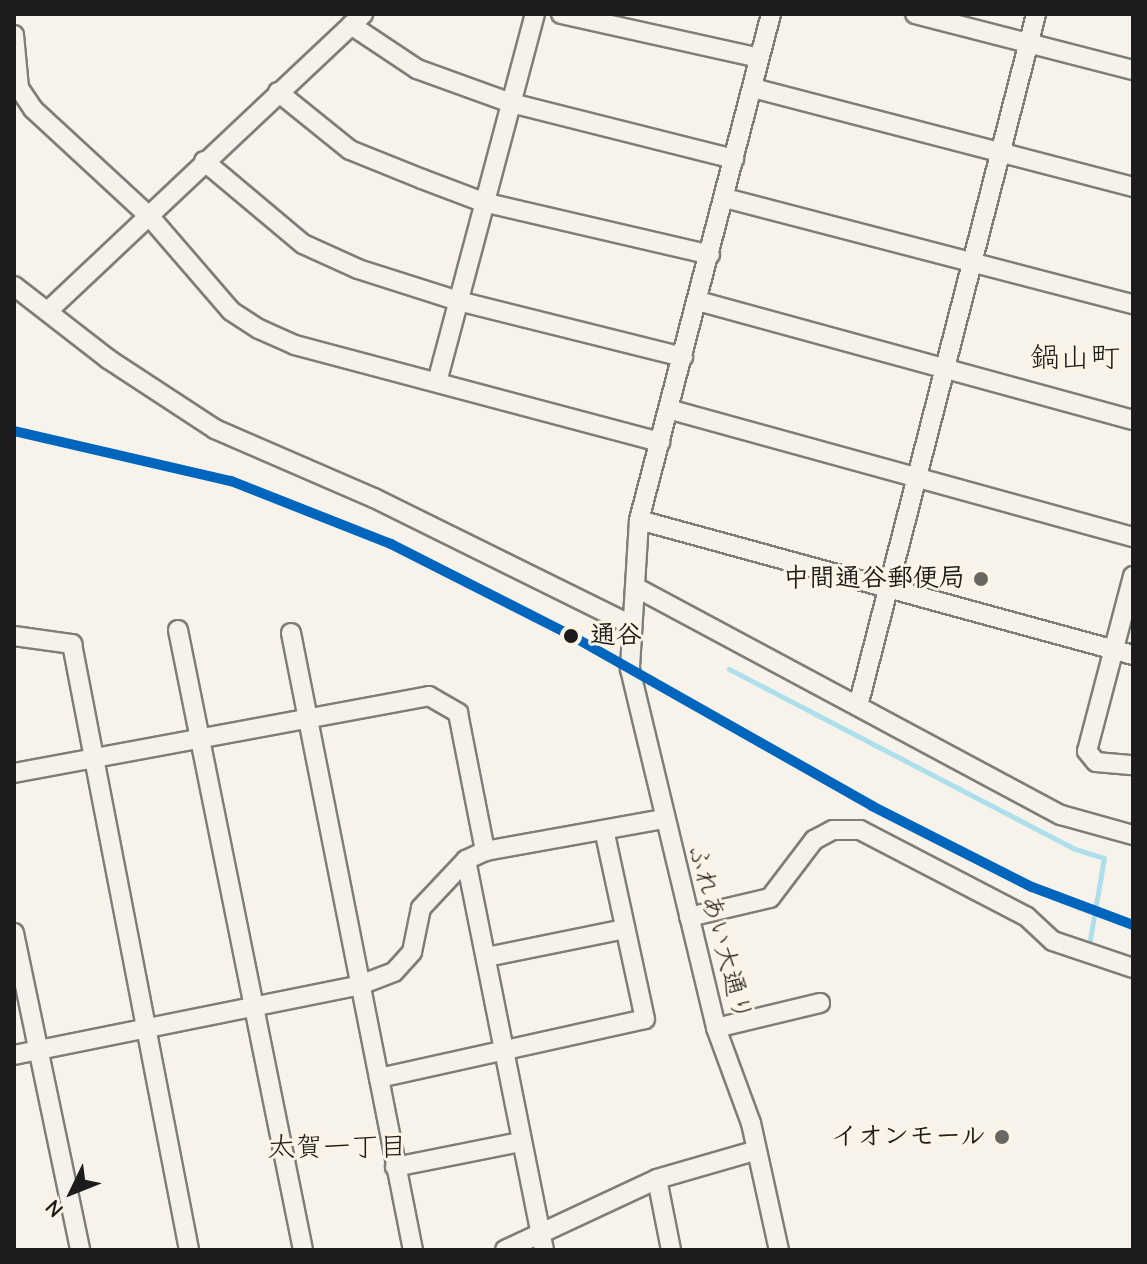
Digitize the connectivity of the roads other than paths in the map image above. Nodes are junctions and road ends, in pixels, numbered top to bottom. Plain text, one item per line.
1 (535, 14) edge
2 (561, 14) edge
3 (771, 14) edge
4 (915, 14) edge
5 (1036, 14) edge
6 (357, 20) edge
7 (14, 35) edge
8 (1028, 44) junction
9 (759, 58) junction
10 (1133, 70) edge
11 (753, 88) junction
12 (278, 92) junction
13 (511, 103) junction
14 (1002, 157) junction
15 (734, 159) junction
16 (204, 161) junction
17 (1133, 187) edge
18 (725, 198) junction
19 (483, 202) junction
20 (150, 217) junction
21 (710, 255) junction
22 (974, 265) junction
23 (14, 286) edge
24 (458, 301) junction
25 (698, 301) junction
26 (1133, 304) edge
27 (48, 311) junction
28 (683, 357) junction
29 (947, 372) junction
30 (437, 382) junction
31 (668, 409) junction
32 (1133, 420) edge
33 (660, 442) junction
34 (918, 481) junction
35 (639, 520) junction
36 (1133, 537) edge
37 (1133, 576) edge
38 (637, 588) junction
39 (889, 591) junction
40 (631, 625) junction
41 (178, 630) dead end
42 (291, 633) dead end
43 (14, 636) edge
44 (1113, 649) junction
45 (1133, 655) edge
46 (858, 706) junction
47 (309, 717) junction
48 (204, 736) junction
49 (93, 758) junction
50 (1133, 765) edge
51 (14, 773) edge
52 (662, 819) junction
53 (604, 830) junction
54 (1133, 835) edge
55 (485, 851) junction
56 (466, 860) junction
57 (689, 917) junction
58 (625, 929) junction
59 (14, 933) edge
60 (487, 957) junction
61 (1133, 968) edge
62 (360, 985) junction
63 (820, 1003) dead end
64 (256, 1006) junction
65 (145, 1028) junction
66 (716, 1028) junction
67 (38, 1050) junction
68 (504, 1052) junction
69 (14, 1055) edge
70 (379, 1078) junction
71 (520, 1142) junction
72 (754, 1151) junction
73 (395, 1167) junction
74 (657, 1179) junction
75 (542, 1241) edge
76 (80, 1250) edge
77 (189, 1250) edge
78 (303, 1250) edge
79 (413, 1250) edge
80 (505, 1250) edge
81 (671, 1250) edge
82 (779, 1250) edge

1 - 13 street
2 - 9 street
3 - 9 street, ふれあい大通り
4 - 8 street
5 - 8 street
6 - 12 street
6 - 13 street
7 - 20 street
8 - 10 street
8 - 14 street
9 - 11 street, ふれあい大通り
11 - 14 street
11 - 15 street, ふれあい大通り
12 - 16 street
12 - 19 street
13 - 15 street
13 - 19 street
14 - 17 street
14 - 22 street
15 - 18 street, ふれあい大通り
16 - 20 street
16 - 24 street
18 - 21 street, ふれあい大通り
18 - 22 street
19 - 21 street
19 - 24 street
20 - 27 street
20 - 30 street
21 - 25 street, ふれあい大通り
22 - 26 street
22 - 29 street
23 - 27 street
24 - 28 street
24 - 30 street
25 - 28 street, ふれあい大通り
25 - 29 street
27 - 40 street
28 - 31 street, ふれあい大通り
29 - 32 street
29 - 34 street
30 - 33 street
31 - 33 street, ふれあい大通り
31 - 34 street
33 - 35 street, ふれあい大通り
34 - 36 street
34 - 39 street
35 - 38 street, ふれあい大通り
35 - 39 street
37 - 44 street
38 - 40 street, ふれあい大通り
38 - 46 street
39 - 44 street
39 - 46 street
40 - 52 street, ふれあい大通り
41 - 48 street
42 - 47 street
43 - 49 street
44 - 45 street
44 - 50 street
46 - 54 street
47 - 48 street
47 - 55 street
47 - 62 street
48 - 49 street
48 - 64 street
49 - 51 street
49 - 65 street
52 - 53 street
52 - 57 street, ふれあい大通り
53 - 55 street
53 - 58 street
55 - 56 street
56 - 60 street
56 - 62 street
57 - 61 street
57 - 66 street, ふれあい大通り
58 - 60 street
58 - 68 street
59 - 67 street
60 - 68 street
62 - 64 street
62 - 70 street
63 - 66 street
64 - 65 street
64 - 78 street
65 - 67 street
65 - 77 street
66 - 72 street, ふれあい大通り
67 - 69 street
67 - 76 street
68 - 70 street
68 - 71 street
70 - 73 street
71 - 73 street
71 - 75 street
72 - 74 street
72 - 82 street, ふれあい大通り
73 - 79 street
74 - 75 street
74 - 81 street
75 - 80 street

